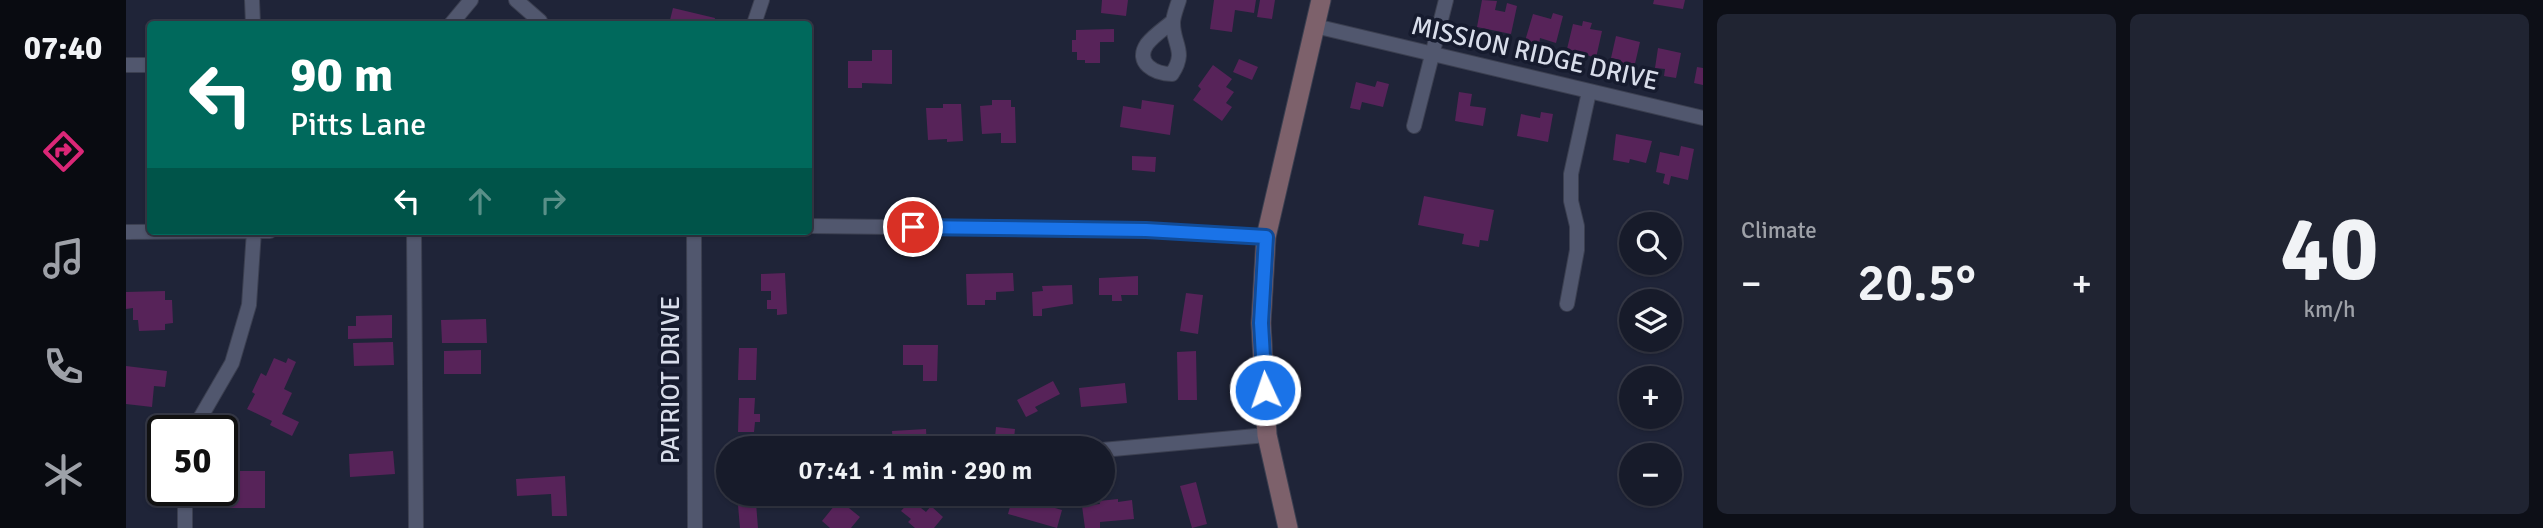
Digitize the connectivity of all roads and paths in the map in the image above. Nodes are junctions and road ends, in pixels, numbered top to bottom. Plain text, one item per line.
1 (252, 0) edge
2 (471, 0) edge
3 (516, 0) edge
4 (762, 0) edge
5 (1179, 0) edge
6 (1321, 0) edge
7 (1446, 0) edge
8 (253, 21) edge
9 (454, 21) edge
10 (540, 21) edge
11 (755, 21) edge
12 (1173, 21) dead end
13 (1315, 26) junction
14 (1432, 54) junction
15 (126, 65) edge
16 (147, 65) edge
17 (1589, 92) junction
18 (1703, 118) edge
19 (1414, 126) dead end
20 (812, 226) edge
21 (126, 232) edge
22 (147, 232) edge
23 (254, 235) edge
24 (414, 235) edge
25 (694, 235) edge
26 (1266, 237) junction
27 (1567, 304) dead end
28 (202, 415) edge
29 (1267, 435) junction
30 (1115, 449) edge
31 (185, 506) edge
32 (185, 528) edge
33 (416, 528) edge
34 (695, 528) edge
35 (1288, 528) edge

1 - 8 street
2 - 9 street
3 - 10 street
4 - 11 street
5 - 12 street
6 - 13 main road
7 - 14 street
13 - 14 street, MISSION RIDGE DRIVE
13 - 26 main road
14 - 17 street, MISSION RIDGE DRIVE
14 - 19 street
15 - 16 street
17 - 18 street, MISSION RIDGE DRIVE
17 - 27 street
20 - 26 street
21 - 22 street
23 - 28 street
24 - 33 street
25 - 34 street, PATRIOT DRIVE
26 - 29 main road
29 - 30 street
29 - 35 main road
31 - 32 street

